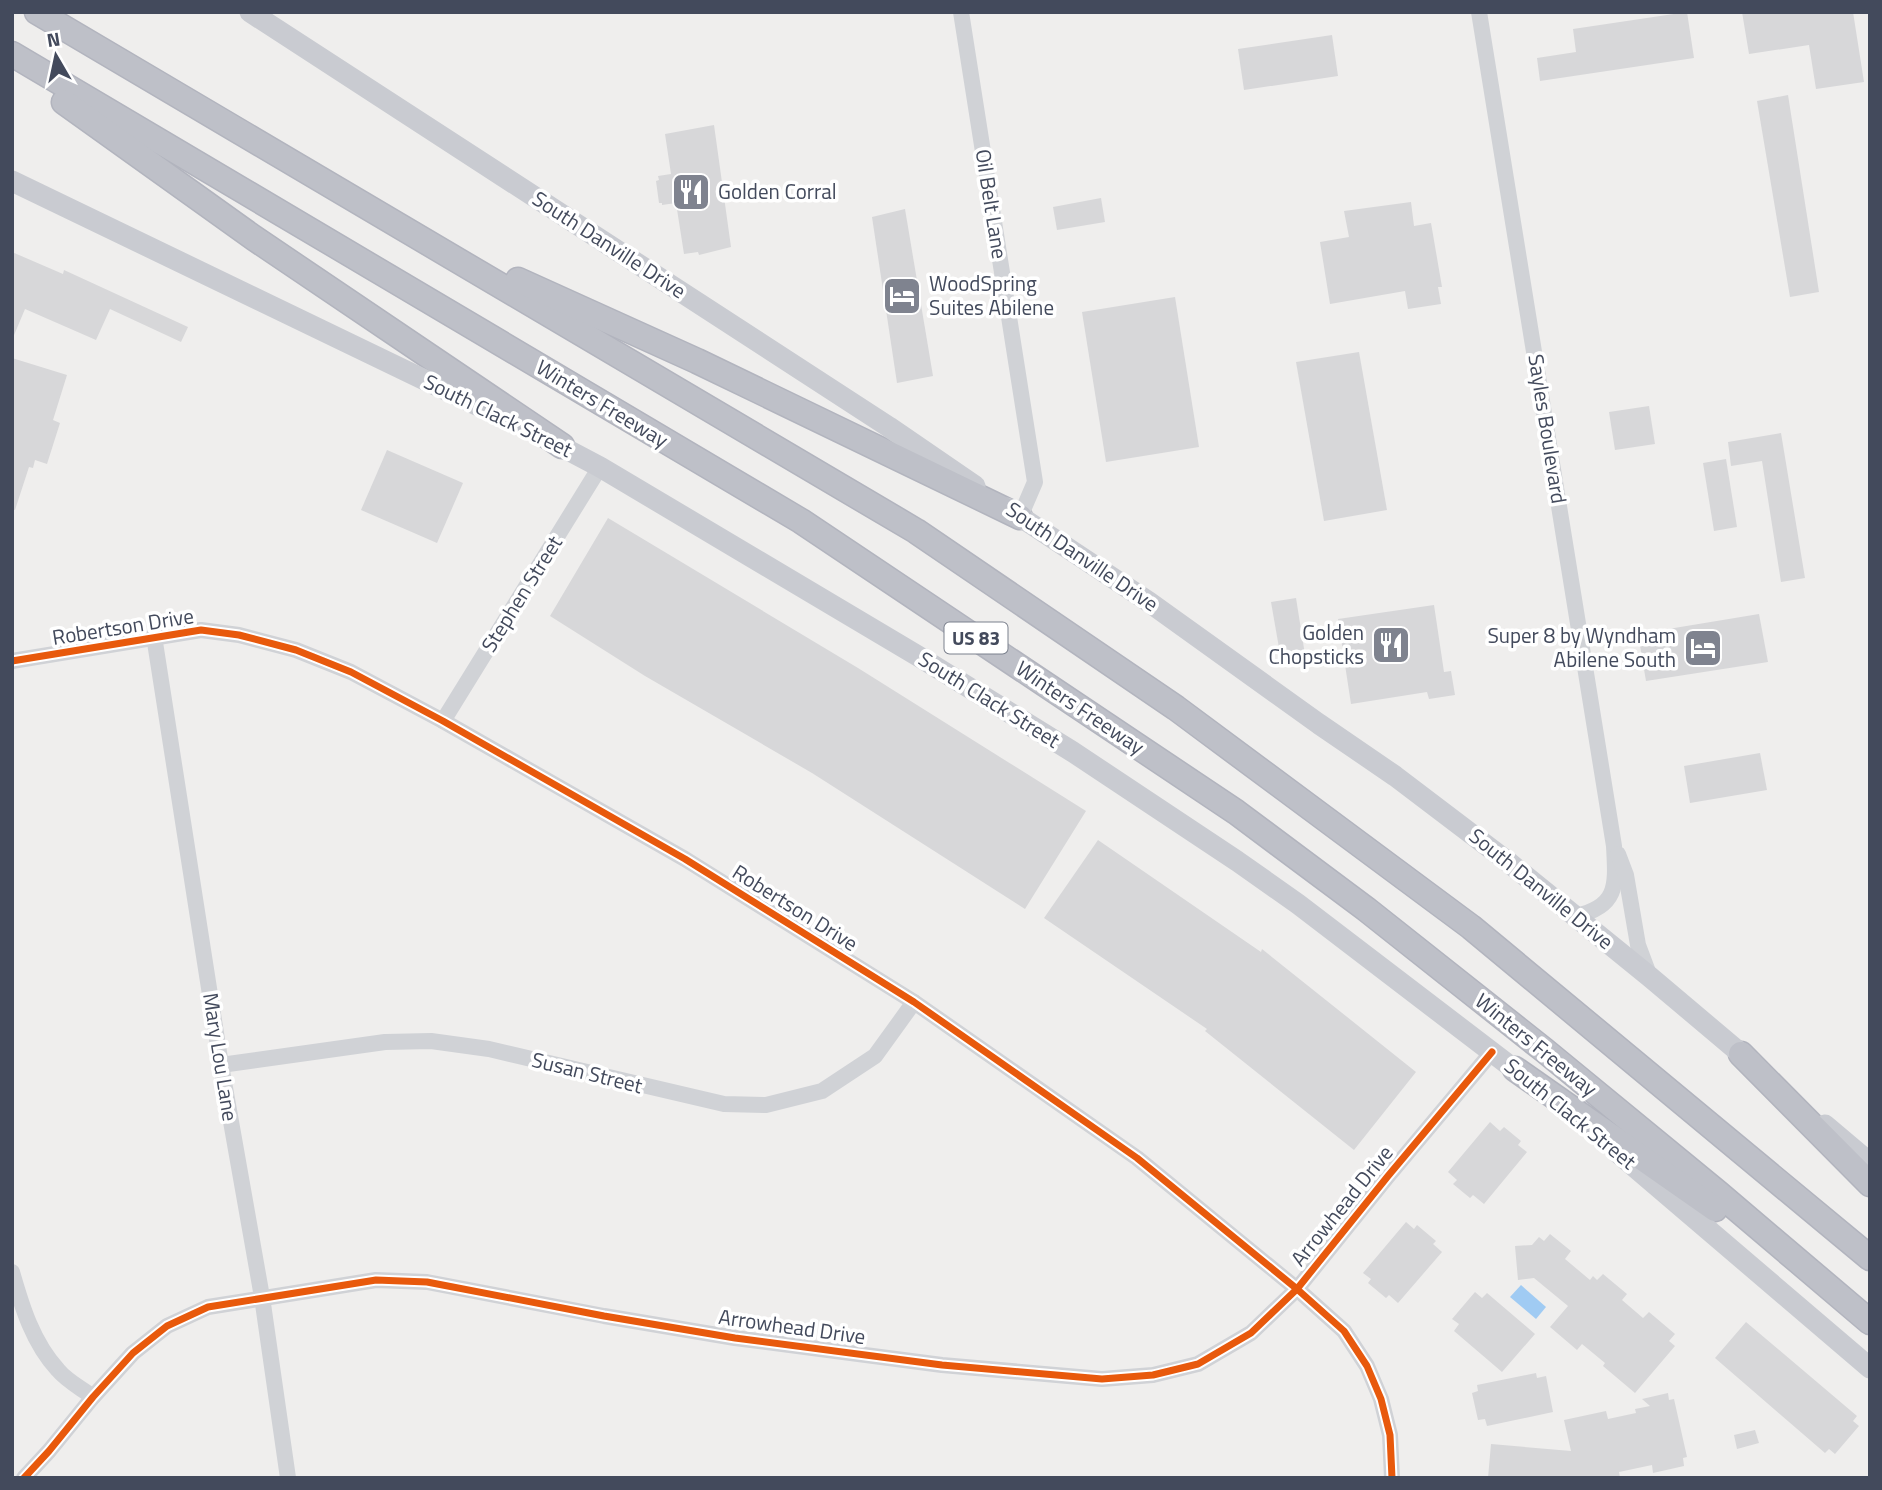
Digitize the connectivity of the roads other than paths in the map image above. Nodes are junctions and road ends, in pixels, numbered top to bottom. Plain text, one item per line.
1 (37, 12) edge
2 (250, 12) edge
3 (961, 12) edge
4 (1479, 12) edge
5 (12, 54) edge
6 (12, 65) edge
7 (15, 182) edge
8 (406, 230) junction
9 (562, 446) junction
10 (600, 467) junction
11 (1020, 517) junction
12 (153, 636) junction
13 (12, 661) edge
14 (443, 720) junction
15 (1614, 846) junction
16 (1575, 916) junction
17 (1650, 977) junction
18 (914, 1002) junction
19 (1492, 1052) junction
20 (1741, 1054) junction
21 (221, 1065) junction
22 (1515, 1069) junction
23 (1870, 1163) edge
24 (1870, 1184) edge
25 (1870, 1258) edge
26 (12, 1272) edge
27 (1297, 1289) junction
28 (262, 1297) junction
29 (1843, 1299) junction
30 (1870, 1322) edge
31 (1870, 1368) edge
32 (93, 1396) junction
33 (24, 1478) edge
34 (288, 1478) edge
35 (1392, 1478) edge

1 - 8 highway, US 83
2 - 11 main road, South Danville Drive
3 - 11 street, Oil Belt Lane
4 - 15 street, Sayles Boulevard
5 - 29 highway, Winters Freeway / US 83
6 - 9 highway
7 - 9 main road, South Clack Street
8 - 11 highway
8 - 25 highway, US 83
9 - 10 main road, South Clack Street
10 - 14 street, Stephen Street
10 - 19 main road, South Clack Street
11 - 16 main road, South Danville Drive
12 - 13 street, Robertson Drive
12 - 14 street, Robertson Drive
12 - 21 street, Mary Lou Lane
14 - 18 street, Robertson Drive
15 - 16 street, Sayles Boulevard
15 - 17 street, Sayles Boulevard
16 - 17 main road, South Danville Drive
17 - 20 main road, South Danville Drive
18 - 21 street, Susan Street
18 - 27 street, Robertson Drive
19 - 22 main road, South Clack Street
19 - 27 street, Arrowhead Drive
20 - 23 main road, South Danville Drive
20 - 24 highway
21 - 28 street, Mary Lou Lane
22 - 29 highway
22 - 31 main road, South Clack Street
26 - 32 street
27 - 28 street, Arrowhead Drive
27 - 35 street, Robertson Drive
28 - 32 street, Arrowhead Drive
28 - 34 street, Mary Lou Lane
29 - 30 highway, Winters Freeway / US 83
32 - 33 street, Arrowhead Drive

